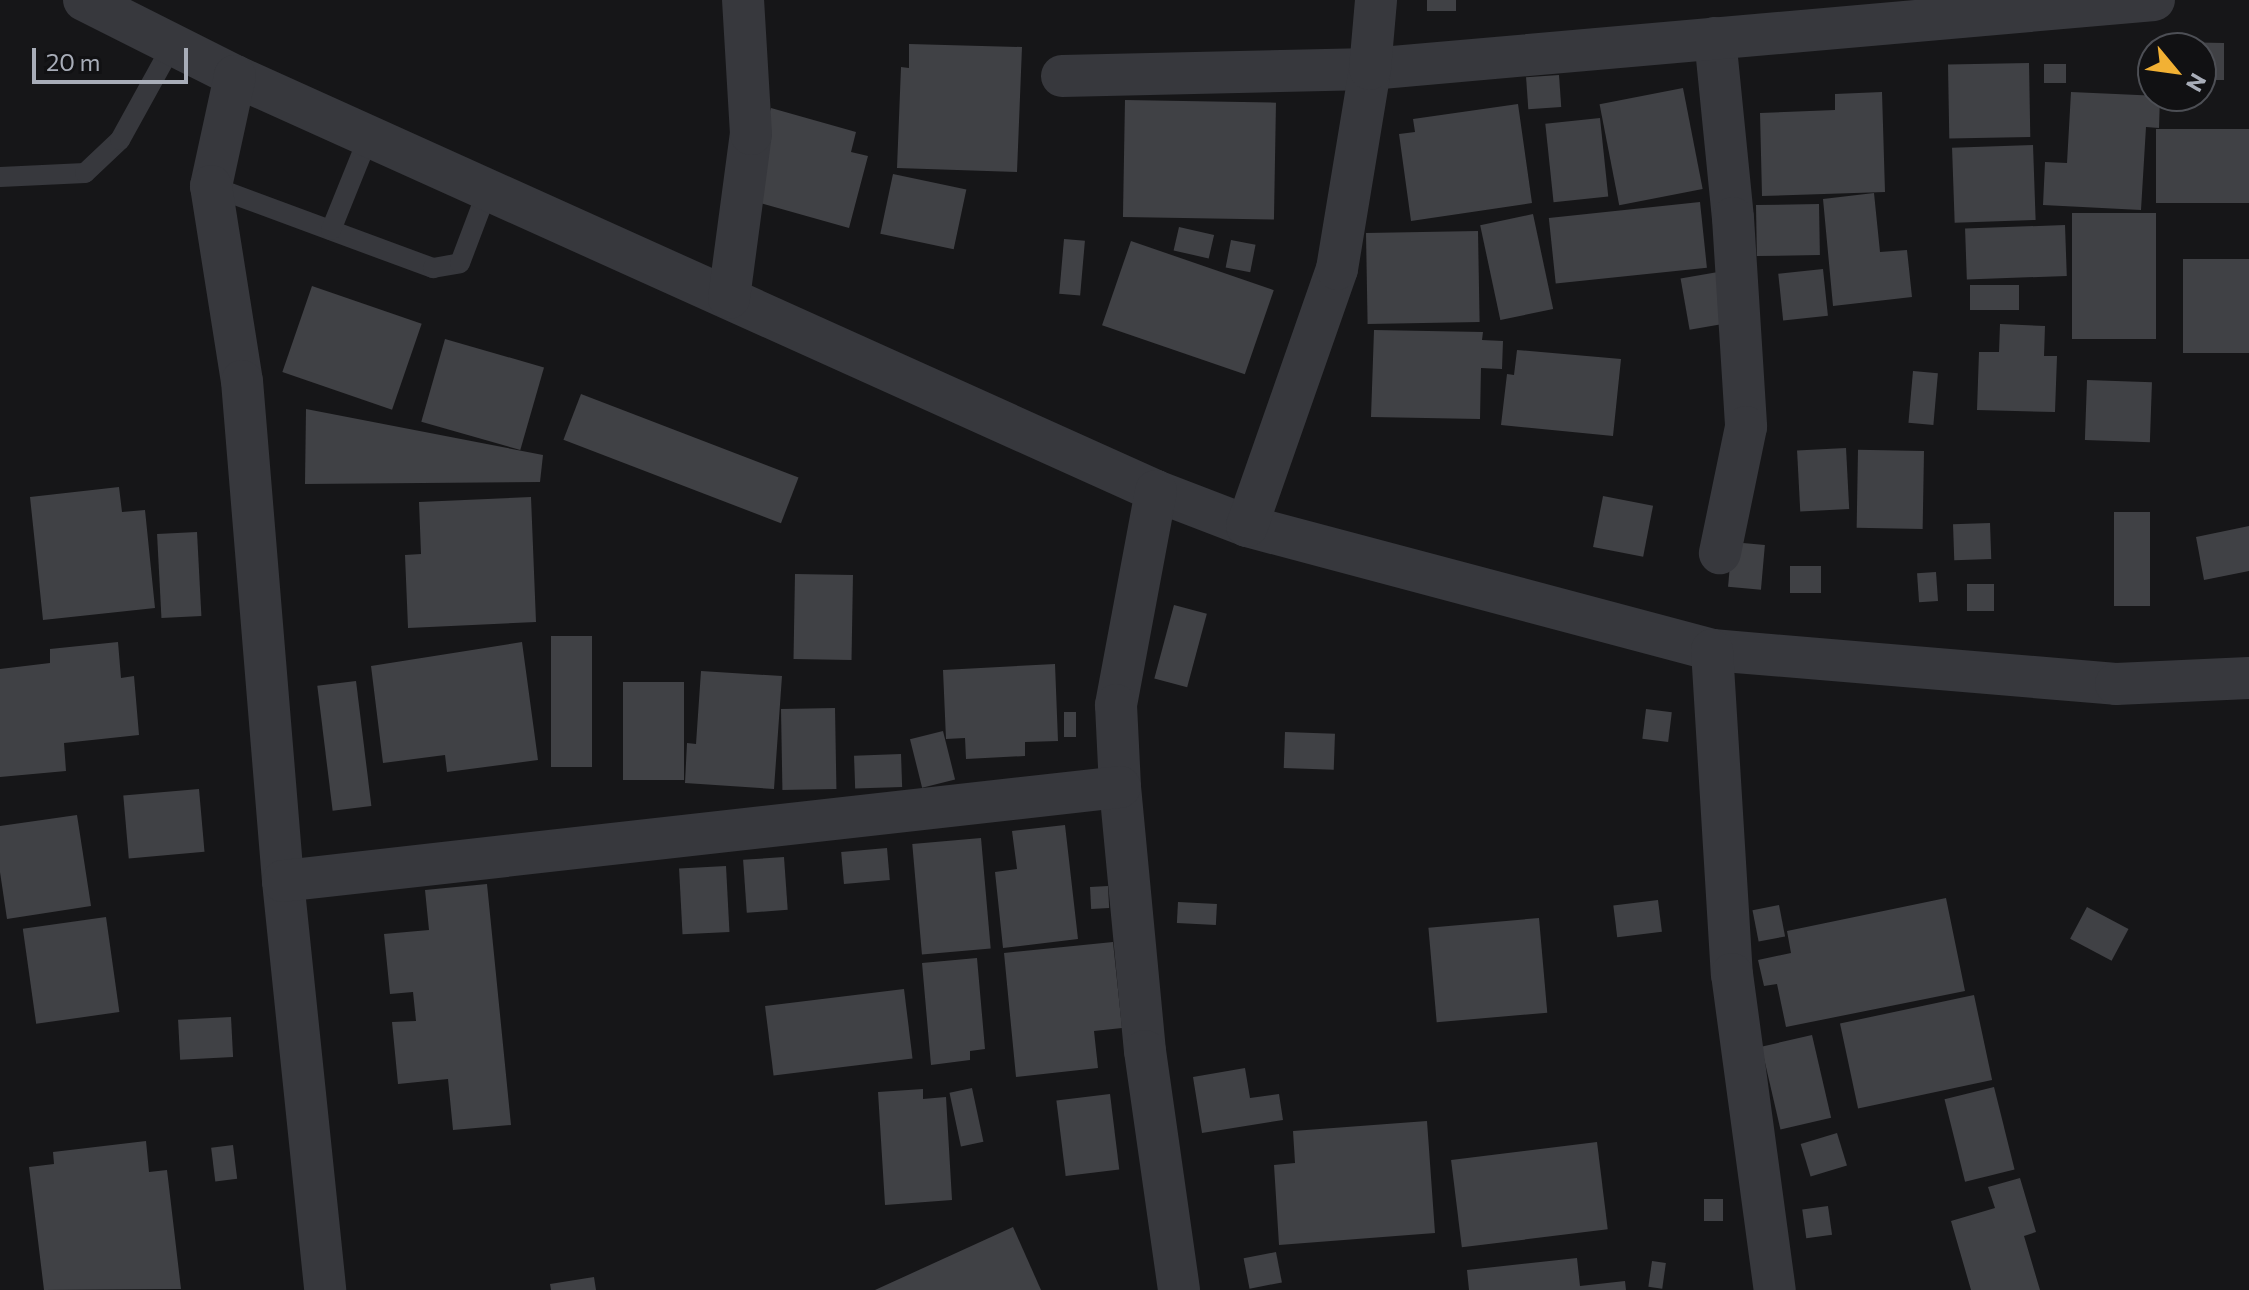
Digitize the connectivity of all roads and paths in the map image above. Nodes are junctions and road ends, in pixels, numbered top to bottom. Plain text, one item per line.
1 (84, 0) edge
2 (743, 0) edge
3 (1376, 0) edge
4 (2127, 1) edge
5 (1715, 38) junction
6 (173, 44) junction
7 (1370, 69) junction
8 (235, 76) junction
9 (1062, 76) dead end
10 (369, 136) junction
11 (0, 177) edge
12 (211, 186) junction
13 (488, 189) junction
14 (331, 230) junction
15 (729, 298) junction
16 (1156, 491) junction
17 (1247, 526) junction
18 (1720, 553) dead end
19 (1712, 650) junction
20 (2249, 678) edge
21 (1120, 787) junction
22 (283, 881) junction
23 (325, 1290) edge
24 (1179, 1290) edge
25 (1775, 1290) edge

1 - 6 street
2 - 15 street
3 - 7 street
4 - 5 street
5 - 7 street
5 - 18 street
6 - 8 street
6 - 11 lane
7 - 9 street
7 - 17 street
8 - 10 street
8 - 12 street
10 - 13 street
10 - 14 lane
12 - 14 lane
12 - 22 street
13 - 14 lane
13 - 15 street
15 - 16 street
16 - 17 street
16 - 21 street
17 - 19 street
19 - 20 street
19 - 25 street
21 - 22 street
21 - 24 street
22 - 23 street

